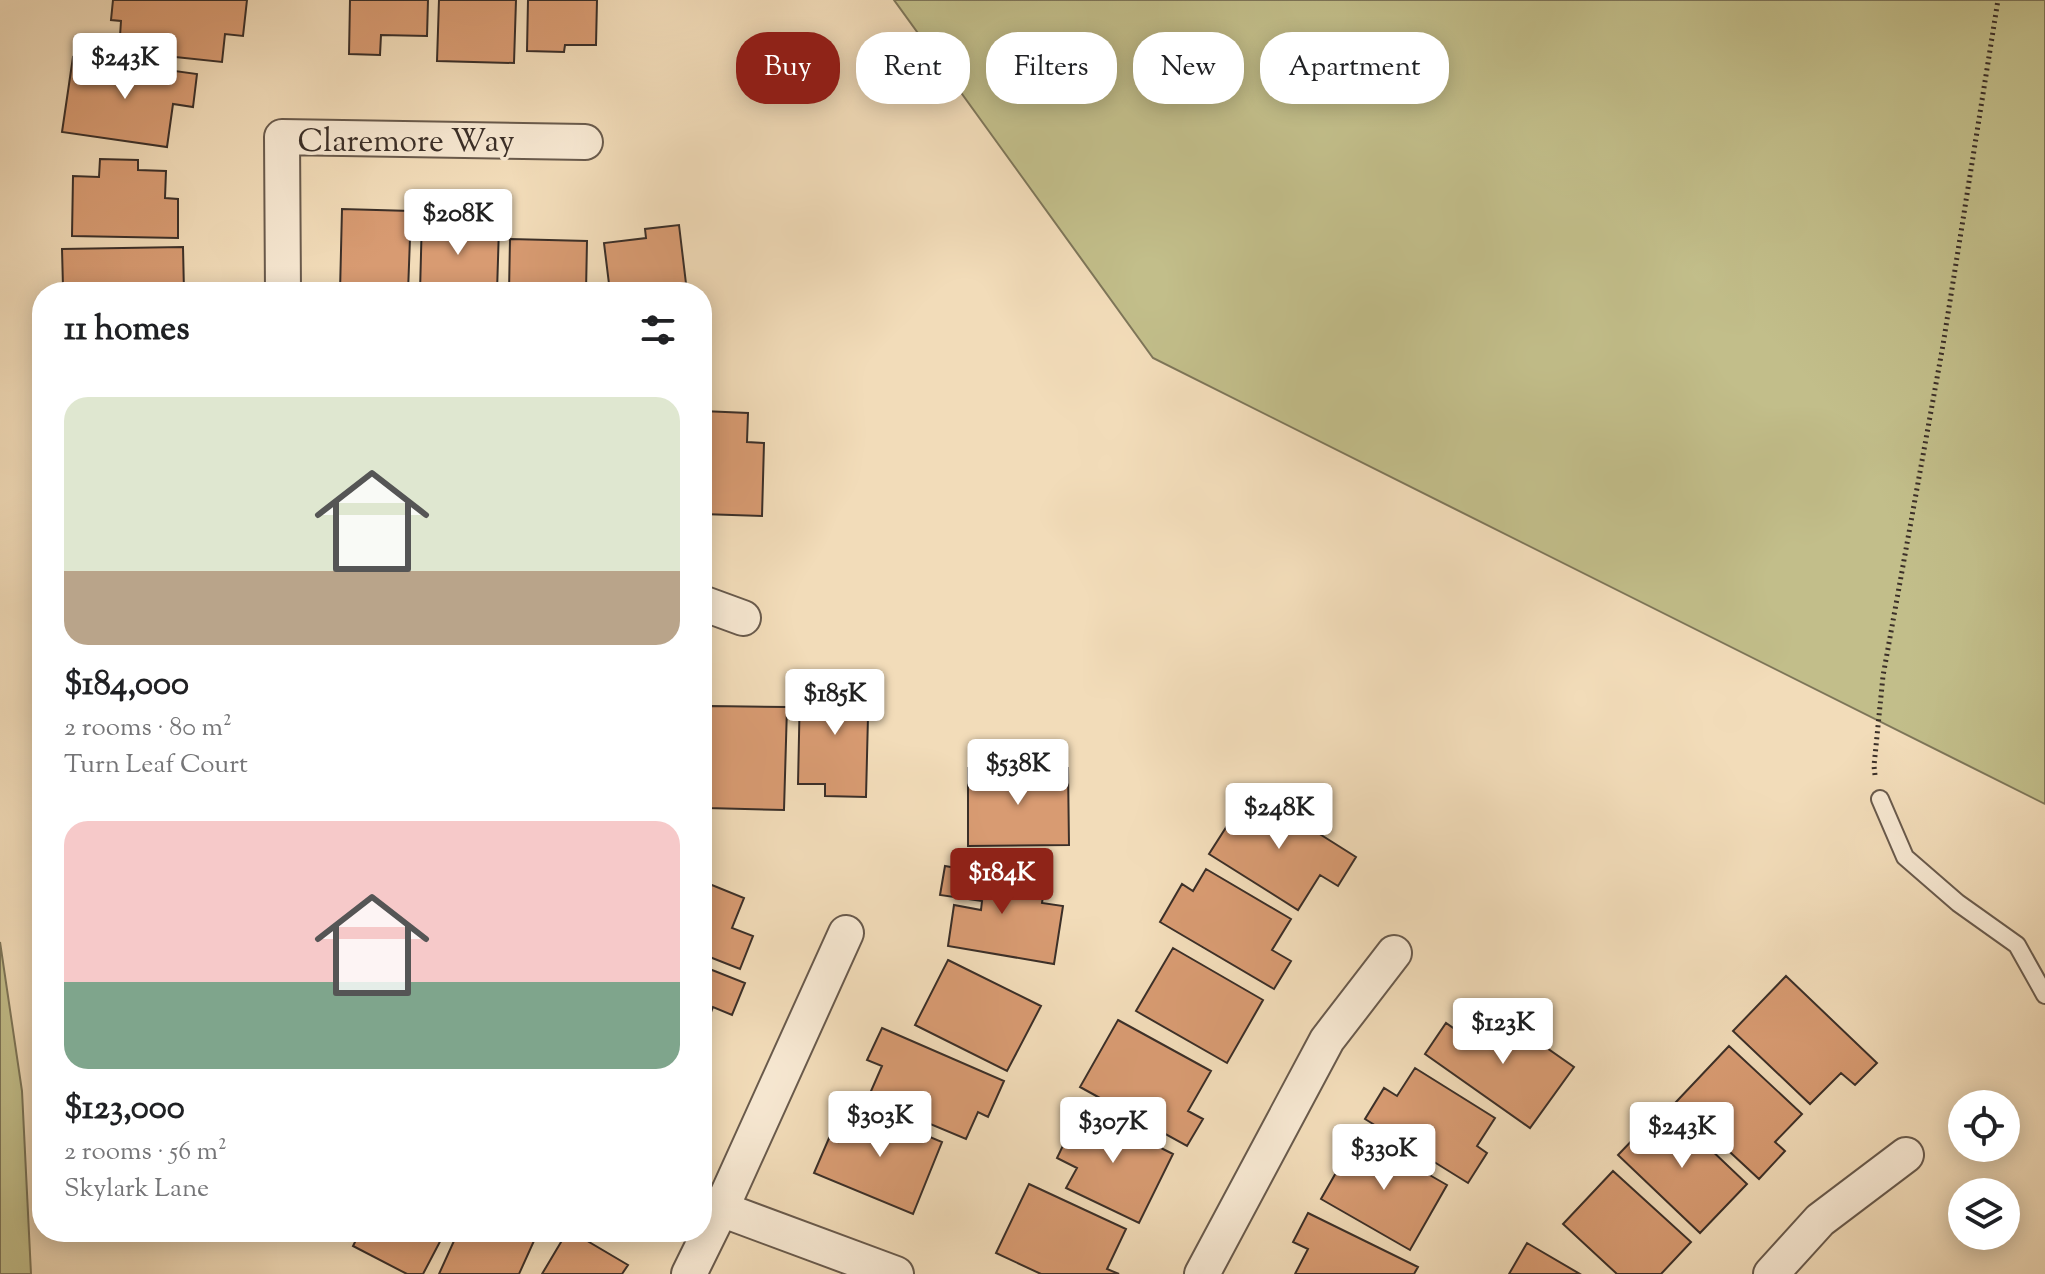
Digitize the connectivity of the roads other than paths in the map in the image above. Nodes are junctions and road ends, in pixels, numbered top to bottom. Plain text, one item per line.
1 (585, 142) dead end
2 (283, 282) edge
3 (712, 607) edge
4 (743, 618) dead end
5 (1880, 799) road end
6 (846, 933) dead end
7 (1394, 953) dead end
8 (2045, 995) edge
9 (1906, 1155) dead end
10 (712, 1205) edge
11 (700, 1242) edge
12 (689, 1274) edge
13 (896, 1274) edge
14 (1202, 1274) edge
15 (1771, 1274) edge

1 - 2 street, Claremore Way
3 - 4 street
5 - 8 lane
6 - 10 street
7 - 14 street
9 - 15 street
10 - 13 street
11 - 12 street

